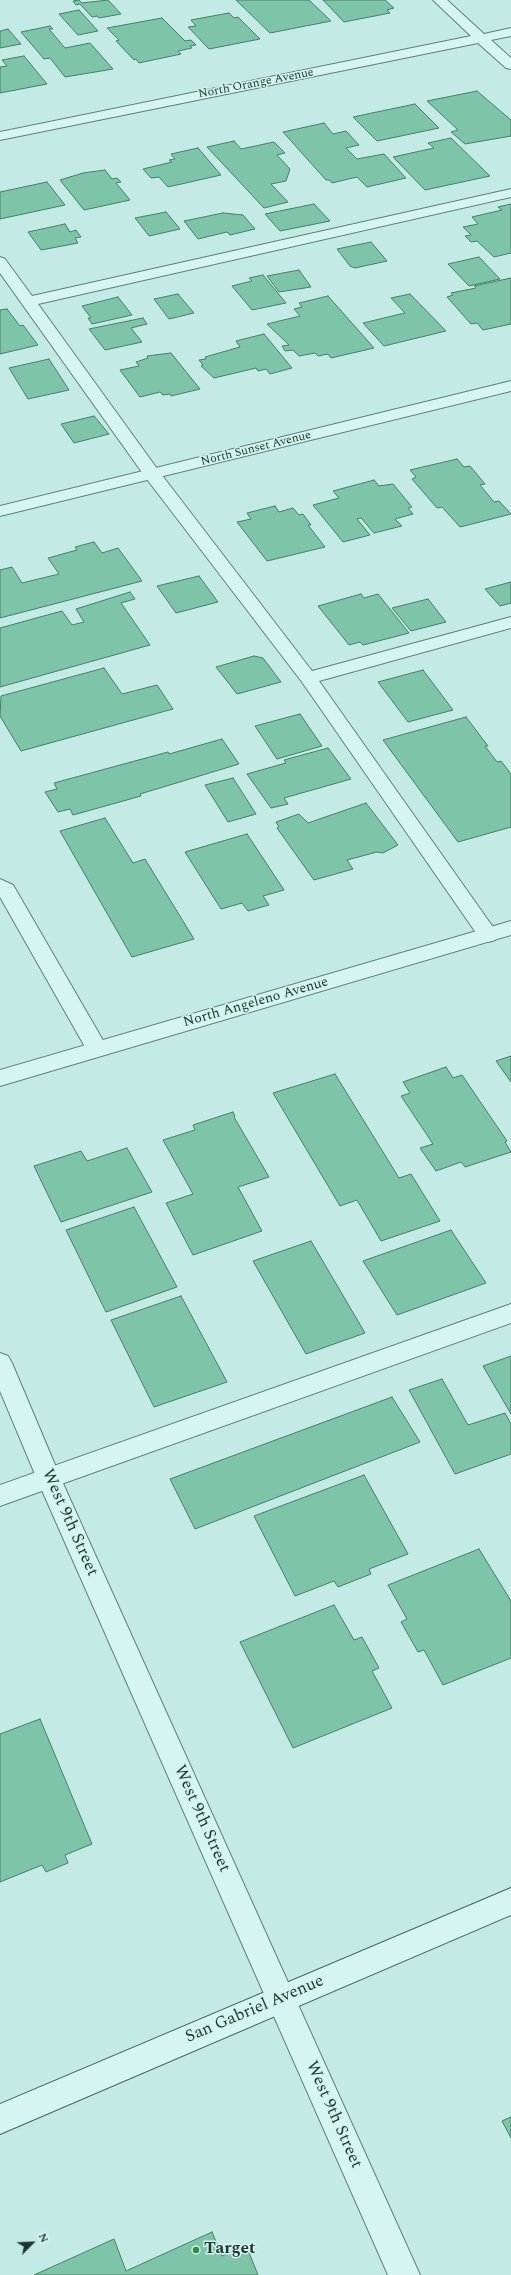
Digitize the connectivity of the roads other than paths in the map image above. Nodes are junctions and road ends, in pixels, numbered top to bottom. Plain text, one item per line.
1 (439, 0) edge
2 (511, 32) edge
3 (482, 38) junction
4 (511, 65) edge
5 (0, 136) edge
6 (511, 193) edge
7 (0, 262) edge
8 (29, 301) junction
9 (511, 386) edge
10 (152, 474) junction
11 (0, 511) edge
12 (511, 622) edge
13 (308, 678) junction
14 (0, 886) edge
15 (511, 928) edge
16 (488, 935) junction
17 (97, 1049) junction
18 (0, 1078) edge
19 (511, 1313) edge
20 (0, 1363) edge
21 (49, 1478) junction
22 (0, 1496) edge
23 (511, 1901) edge
24 (281, 1998) junction
25 (0, 2119) edge
26 (404, 2275) edge

1 - 3 street
2 - 3 street, North Orange Avenue
3 - 4 street
3 - 5 street, North Orange Avenue
6 - 8 street
7 - 8 street
8 - 10 street
9 - 10 street, North Sunset Avenue
10 - 11 street, North Sunset Avenue
10 - 13 street
12 - 13 street
13 - 16 street
14 - 17 street
15 - 16 street, North Angeleno Avenue
16 - 17 street, North Angeleno Avenue
17 - 18 street, North Angeleno Avenue
19 - 21 street
20 - 21 street, West 9th Street
21 - 22 street
21 - 24 street, West 9th Street
23 - 24 street, San Gabriel Avenue
24 - 25 street, San Gabriel Avenue
24 - 26 street, West 9th Street

